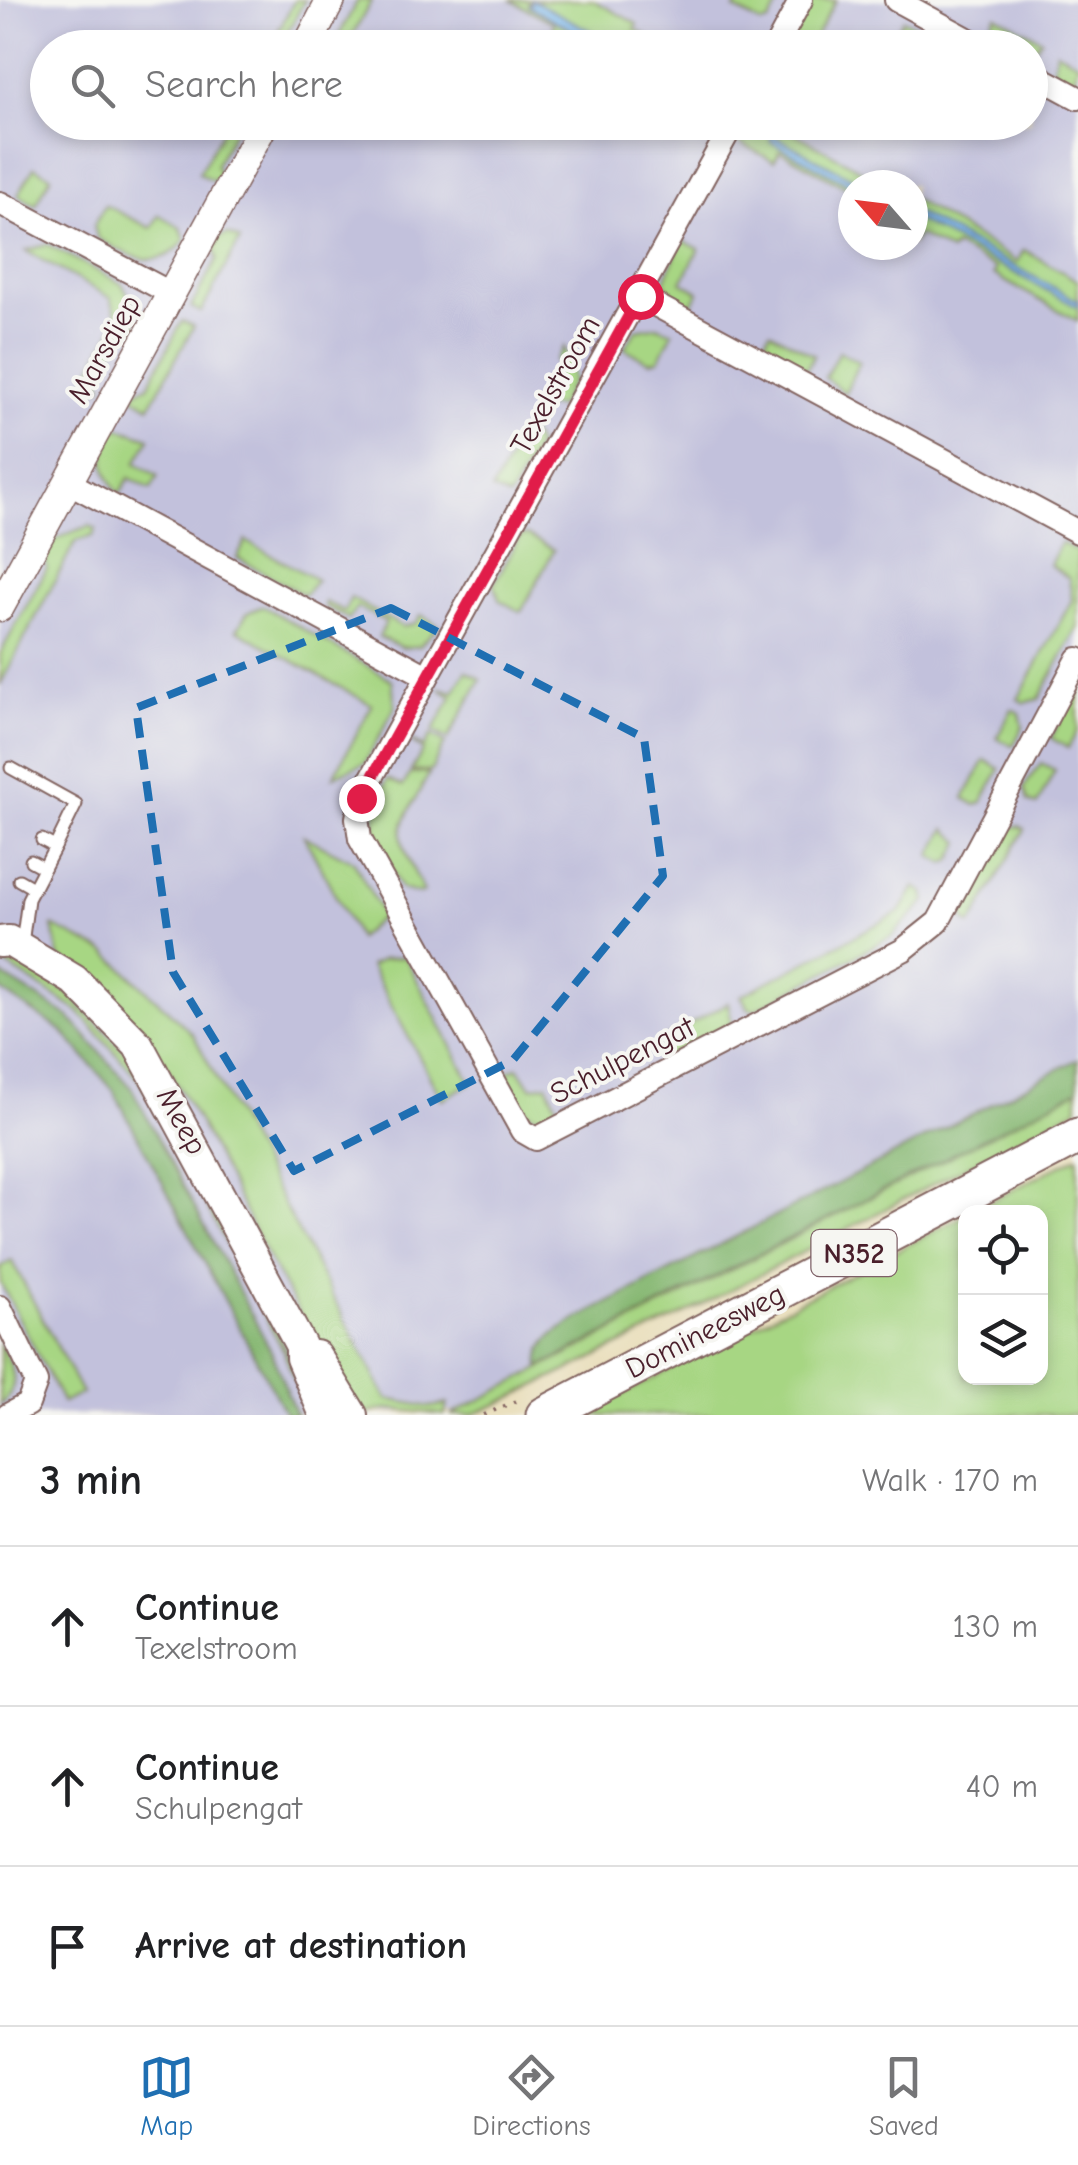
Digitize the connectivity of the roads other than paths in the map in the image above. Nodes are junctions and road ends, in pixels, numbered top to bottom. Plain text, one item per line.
1 (332, 0) edge
2 (802, 0) edge
3 (896, 0) edge
4 (316, 30) edge
5 (786, 30) edge
6 (951, 30) edge
7 (1048, 82) edge
8 (1078, 98) edge
9 (255, 140) edge
10 (724, 140) edge
11 (0, 202) edge
12 (172, 294) junction
13 (640, 296) junction
14 (68, 482) junction
15 (1078, 532) edge
16 (0, 607) edge
17 (1078, 659) edge
18 (426, 676) junction
19 (10, 768) dead end
20 (42, 840) dead end
21 (55, 847) junction
22 (31, 861) dead end
23 (44, 868) junction
24 (19, 880) dead end
25 (33, 888) junction
26 (7, 939) edge
27 (1078, 1136) edge
28 (1078, 1150) edge
29 (0, 1307) edge
30 (301, 1346) junction
31 (8, 1415) edge
32 (325, 1415) edge
33 (352, 1415) edge
34 (544, 1415) edge
35 (572, 1415) edge

1 - 4 street
2 - 5 street
3 - 6 street
7 - 8 street
9 - 12 street, Marsdiep
10 - 13 street, Texelstroom
11 - 12 street
12 - 14 street, Marsdiep
13 - 15 street
13 - 18 street, Texelstroom
14 - 16 street, Marsdiep
14 - 18 street
17 - 18 street, Schulpengat
19 - 21 lane
20 - 21 lane
21 - 23 lane
22 - 23 lane
23 - 25 lane
24 - 25 lane
25 - 26 lane
26 - 30 main road, Meep
27 - 34 main road, Domineesweg / N352
28 - 35 main road, Domineesweg / N352
29 - 31 street
30 - 32 main road, Meep
30 - 33 main road, Meep

